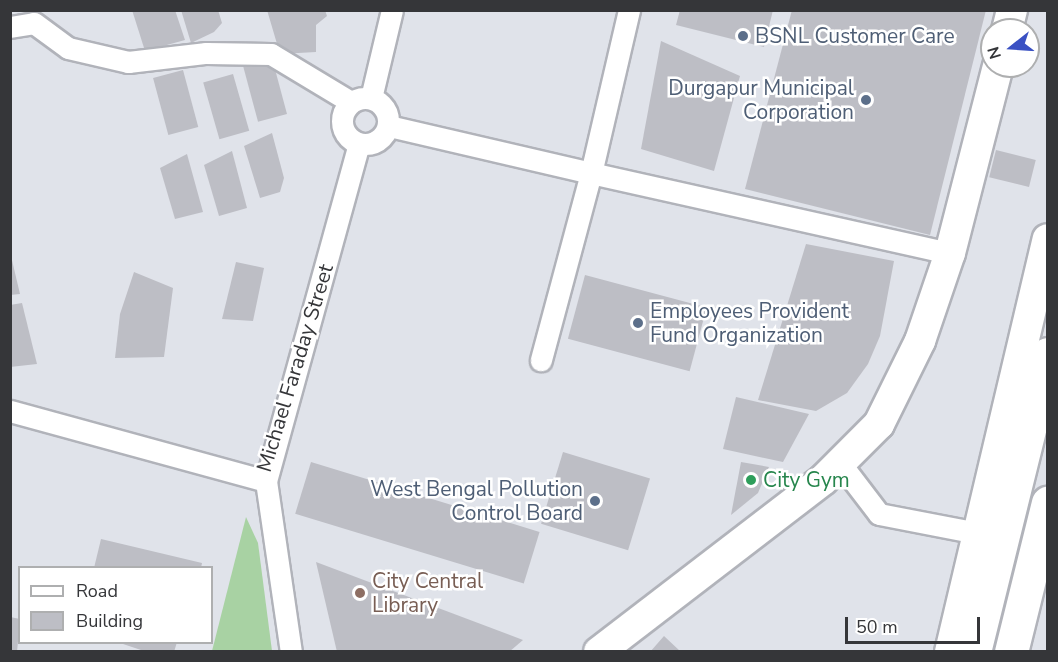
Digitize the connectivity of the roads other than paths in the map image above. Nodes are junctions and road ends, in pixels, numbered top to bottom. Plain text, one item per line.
1 (392, 10) edge
2 (629, 10) edge
3 (34, 17) edge
4 (10, 27) edge
5 (995, 78) edge
6 (361, 100) junction
7 (389, 126) junction
8 (359, 144) junction
9 (591, 173) junction
10 (1047, 239) edge
11 (950, 253) junction
12 (1047, 354) edge
13 (541, 360) dead end
14 (10, 411) edge
15 (840, 463) junction
16 (266, 481) junction
17 (1047, 503) edge
18 (978, 533) junction
19 (291, 651) edge
20 (598, 651) edge
21 (950, 651) edge
22 (974, 651) edge
23 (1011, 651) edge

1 - 6 street
2 - 9 street
3 - 4 street
3 - 6 street
5 - 11 street
6 - 7 street
6 - 8 street
7 - 8 street
7 - 9 street
8 - 16 street, Michael Faraday Street
9 - 11 street
9 - 13 street
10 - 18 street
11 - 15 street
12 - 22 highway
14 - 16 street, Michael Faraday Street
15 - 18 street
15 - 20 street
16 - 19 street
17 - 23 highway
18 - 21 street

